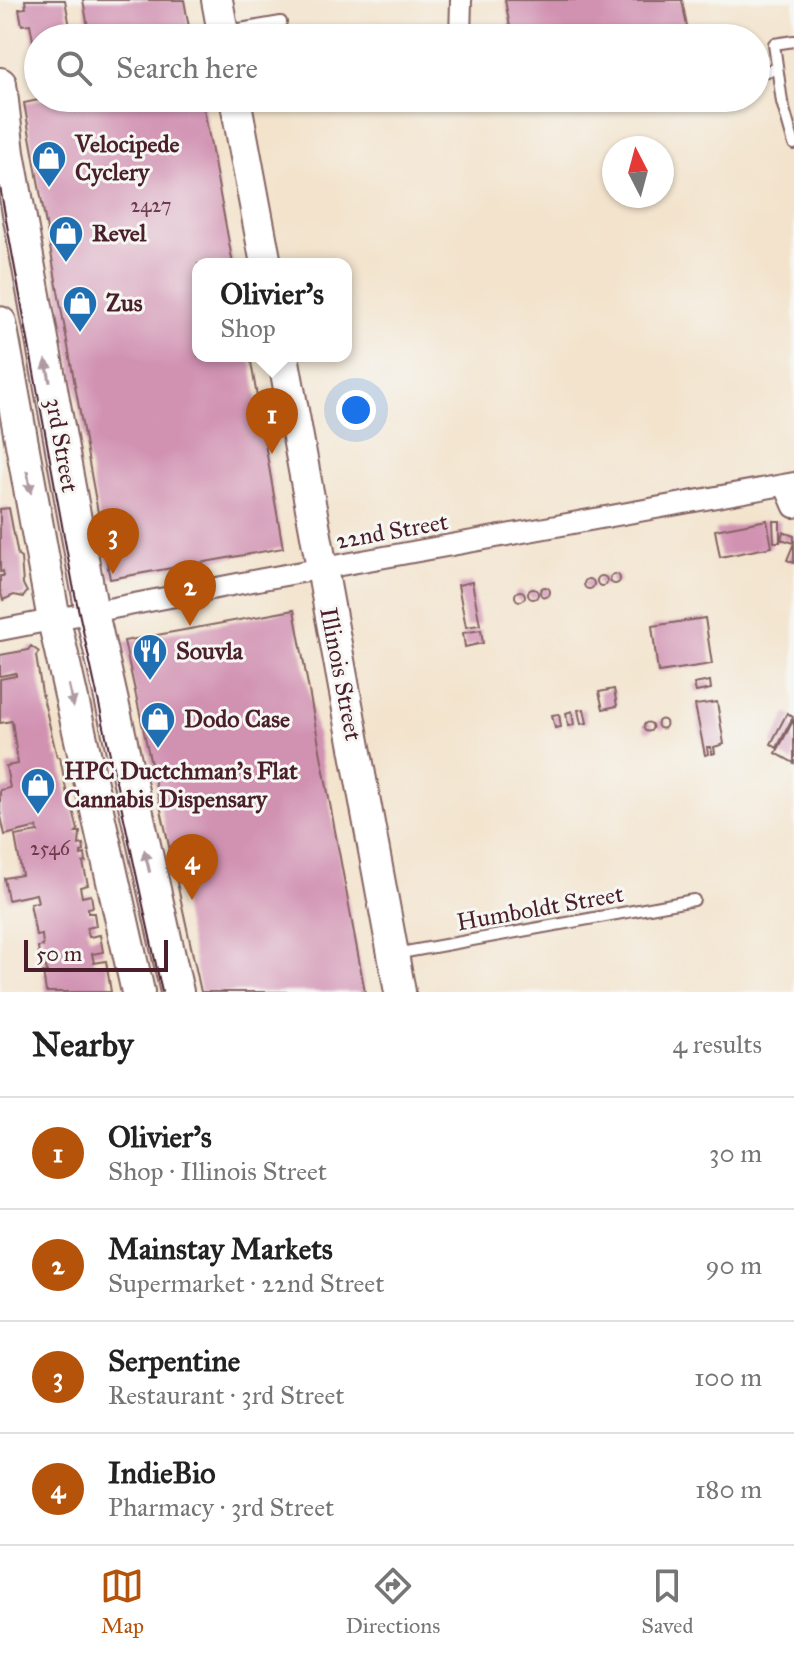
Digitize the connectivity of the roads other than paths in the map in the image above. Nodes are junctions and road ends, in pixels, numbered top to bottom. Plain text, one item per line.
1 (217, 0) edge
2 (461, 0) edge
3 (281, 22) dead end
4 (222, 24) edge
5 (272, 24) edge
6 (460, 24) edge
7 (794, 41) edge
8 (777, 69) junction
9 (770, 70) edge
10 (0, 84) edge
11 (238, 112) edge
12 (794, 144) edge
13 (265, 258) edge
14 (0, 323) edge
15 (284, 362) edge
16 (789, 484) edge
17 (794, 507) edge
18 (323, 570) junction
19 (92, 613) junction
20 (54, 620) junction
21 (0, 630) edge
22 (694, 900) dead end
23 (394, 955) junction
24 (138, 992) edge
25 (177, 992) edge
26 (400, 992) edge

1 - 4 street
2 - 6 street
3 - 5 lane
7 - 8 lane
8 - 9 lane
8 - 12 lane
19 -> 10 main road, 3rd Street
11 - 13 street
14 -> 20 main road, 3rd Street
15 - 18 street, Illinois Street
16 - 17 street
16 - 18 street, 22nd Street
18 - 19 street, 22nd Street
18 - 23 street, Illinois Street
19 - 20 street, 22nd Street
25 -> 19 main road, 3rd Street
20 - 21 street, 22nd Street
20 -> 24 main road, 3rd Street
22 - 23 lane, Humboldt Street
23 - 26 street, Illinois Street

